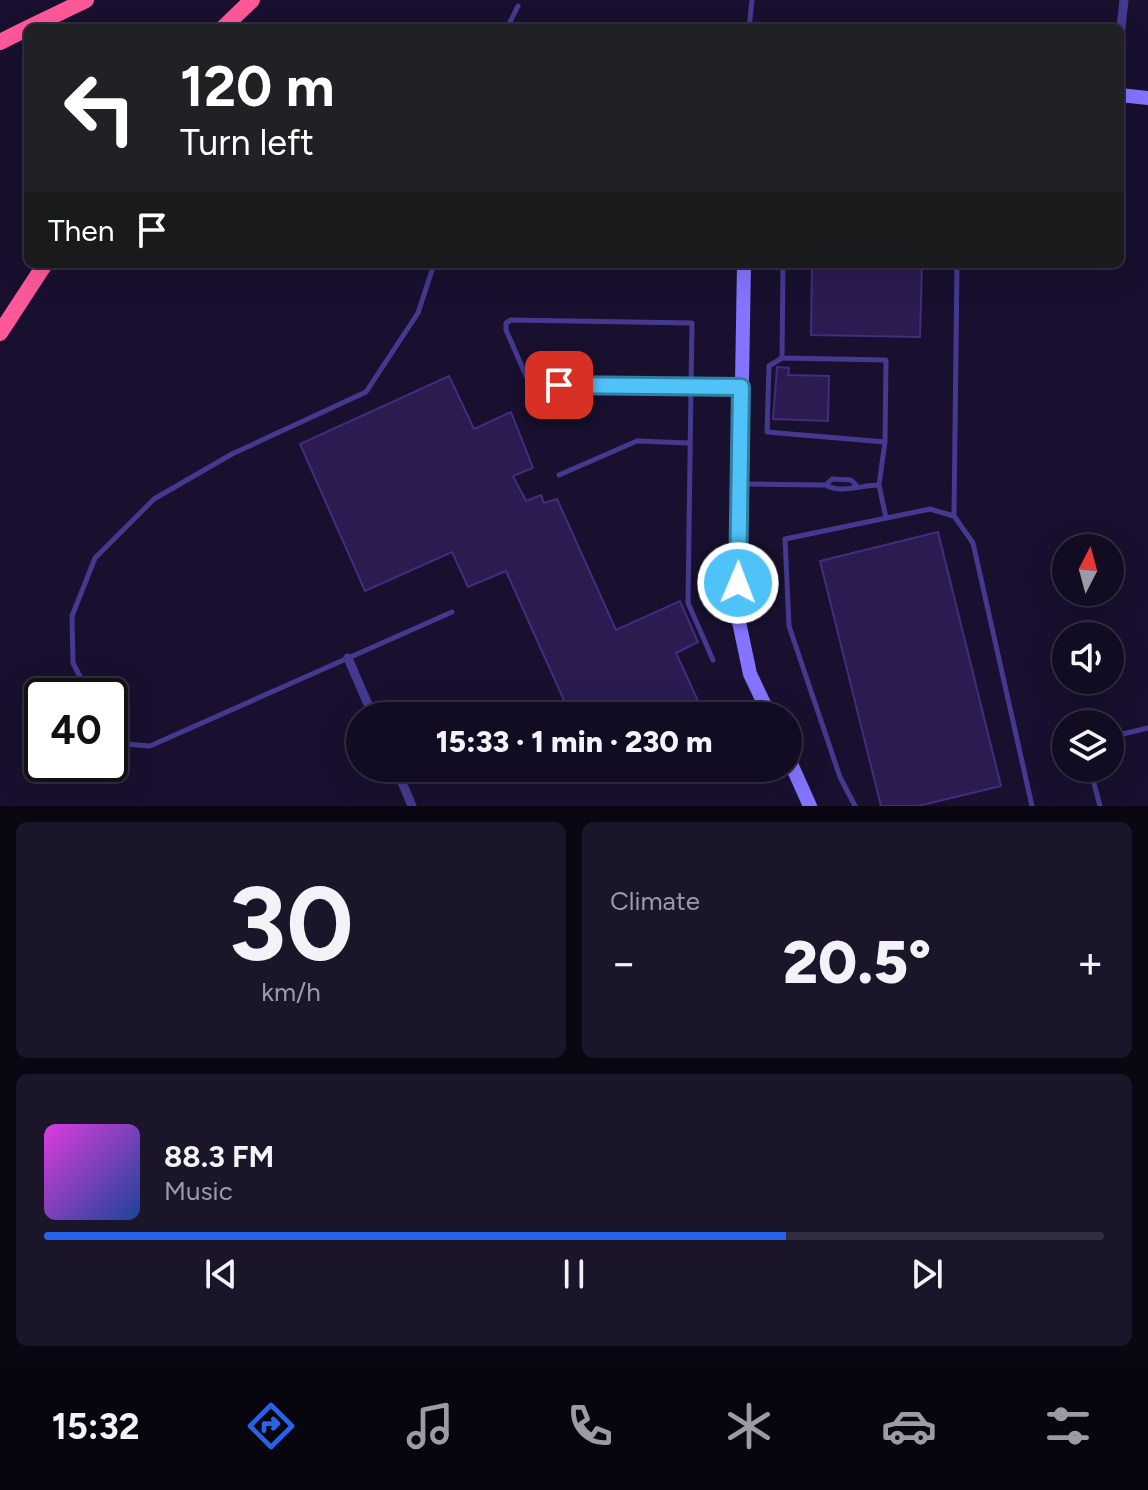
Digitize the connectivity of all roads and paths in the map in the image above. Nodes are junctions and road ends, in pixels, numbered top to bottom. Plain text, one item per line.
1 (86, 0) edge
2 (252, 0) edge
3 (752, 0) edge
4 (1124, 0) edge
5 (518, 6) dead end
6 (36, 24) edge
7 (227, 24) edge
8 (509, 24) edge
9 (749, 24) edge
10 (1121, 24) edge
11 (24, 30) edge
12 (0, 42) edge
13 (1124, 95) edge
14 (1148, 98) edge
15 (42, 268) edge
16 (433, 268) edge
17 (744, 268) edge
18 (783, 268) edge
19 (957, 268) edge
20 (0, 333) edge
21 (782, 358) junction
22 (530, 385) junction
23 (597, 385) junction
24 (691, 386) junction
25 (741, 387) junction
26 (885, 442) junction
27 (689, 443) junction
28 (559, 475) dead end
29 (739, 484) junction
30 (879, 485) junction
31 (954, 516) junction
32 (886, 518) junction
33 (452, 612) dead end
34 (348, 658) junction
35 (713, 660) dead end
36 (81, 678) edge
37 (367, 702) edge
38 (763, 702) edge
39 (1148, 728) edge
40 (1124, 734) edge
41 (128, 744) edge
42 (402, 782) edge
43 (799, 782) edge
44 (1094, 782) edge
45 (412, 806) edge
46 (810, 806) edge
47 (855, 806) edge
48 (1032, 806) edge
49 (1100, 806) edge

1 - 6 highway
2 - 7 highway
3 - 9 lane
4 - 10 street
5 - 8 lane
11 - 12 highway
13 - 14 street
15 - 20 highway
16 - 36 lane
17 - 25 street
18 - 21 lane
19 - 31 lane
21 - 26 lane
21 - 26 lane
22 - 23 lane
22 - 23 lane
22 - 24 lane
23 - 24 lane
24 - 25 lane
24 - 27 lane
25 - 29 street
26 - 30 lane
27 - 28 lane
27 - 35 lane
29 - 30 lane
29 - 38 street
30 - 32 lane
31 - 32 lane
31 - 48 lane
32 - 47 lane
33 - 34 lane
34 - 37 street
34 - 41 lane
39 - 40 lane
42 - 45 street
43 - 46 street
44 - 49 lane

